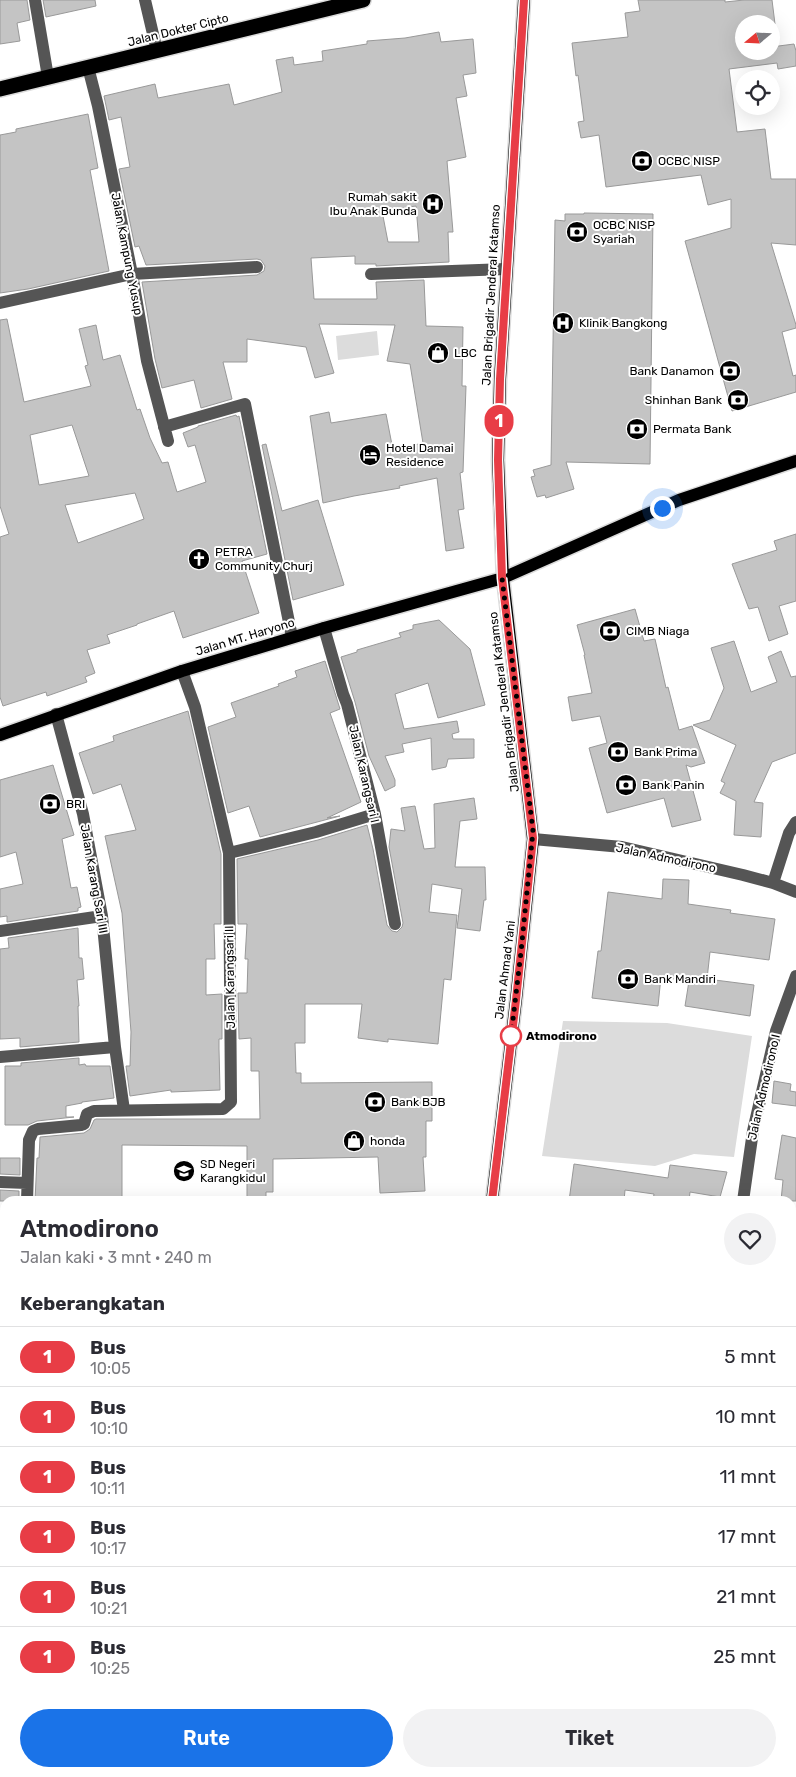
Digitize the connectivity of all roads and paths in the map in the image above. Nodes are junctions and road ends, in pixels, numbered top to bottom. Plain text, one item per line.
1 (35, 0) edge
2 (145, 0) edge
3 (363, 0) edge
4 (524, 0) edge
5 (157, 50) junction
6 (88, 67) junction
7 (48, 77) junction
8 (0, 89) edge
9 (257, 267) dead end
10 (506, 269) junction
11 (132, 274) junction
12 (370, 274) dead end
13 (0, 302) edge
14 (164, 427) junction
15 (168, 441) dead end
16 (796, 461) edge
17 (502, 578) junction
18 (324, 628) junction
19 (292, 637) junction
20 (182, 671) junction
21 (56, 714) junction
22 (0, 735) edge
23 (375, 814) junction
24 (796, 822) edge
25 (533, 835) junction
26 (229, 853) junction
27 (773, 883) junction
28 (796, 892) edge
29 (102, 916) junction
30 (395, 924) dead end
31 (0, 930) edge
32 (796, 976) edge
33 (115, 1047) junction
34 (0, 1057) edge
35 (124, 1110) junction
36 (0, 1182) edge
37 (27, 1184) junction
38 (27, 1196) edge
39 (493, 1196) edge
40 (744, 1196) edge

1 - 7 street
2 - 5 street
3 - 5 highway, Jalan Dokter Cipto
4 - 10 main road, Jalan Brigadir Jenderal Katamso
5 - 6 highway, Jalan Dokter Cipto
6 - 7 highway, Jalan Dokter Cipto
6 - 11 street, Jalan Kampung Yusup
7 - 8 highway, Jalan Dokter Cipto
9 - 11 street
10 - 12 street
10 - 17 main road, Jalan Brigadir Jenderal Katamso
11 - 13 street
11 - 14 street, Jalan Kampung Yusup
14 - 15 street, Jalan Kampung Yusup
14 - 19 street
16 - 17 main road, Jalan MT. Haryono
17 - 18 main road, Jalan MT. Haryono
17 - 25 main road, Jalan Brigadir Jenderal Katamso
18 - 19 main road, Jalan MT. Haryono
18 - 23 street, Jalan Karangsari I
19 - 20 main road, Jalan MT. Haryono
20 - 21 main road, Jalan MT. Haryono
20 - 26 street, Jalan Karangsari II
21 - 22 main road, Jalan MT. Haryono
21 - 29 street, Jalan Karang Sari III
23 - 26 street
23 - 30 street, Jalan Karangsari I
24 - 27 street
25 - 27 street, Jalan Admodirono
25 - 39 main road, Jalan Ahmad Yani
26 - 35 street, Jalan Karangsari II
27 - 28 street, Jalan Admodirono
29 - 31 street
29 - 33 street, Jalan Karang Sari III
32 - 40 street, Jalan Admodirono I
33 - 34 street
33 - 35 street, Jalan Karang Sari III
35 - 37 street
36 - 37 street
37 - 38 street

